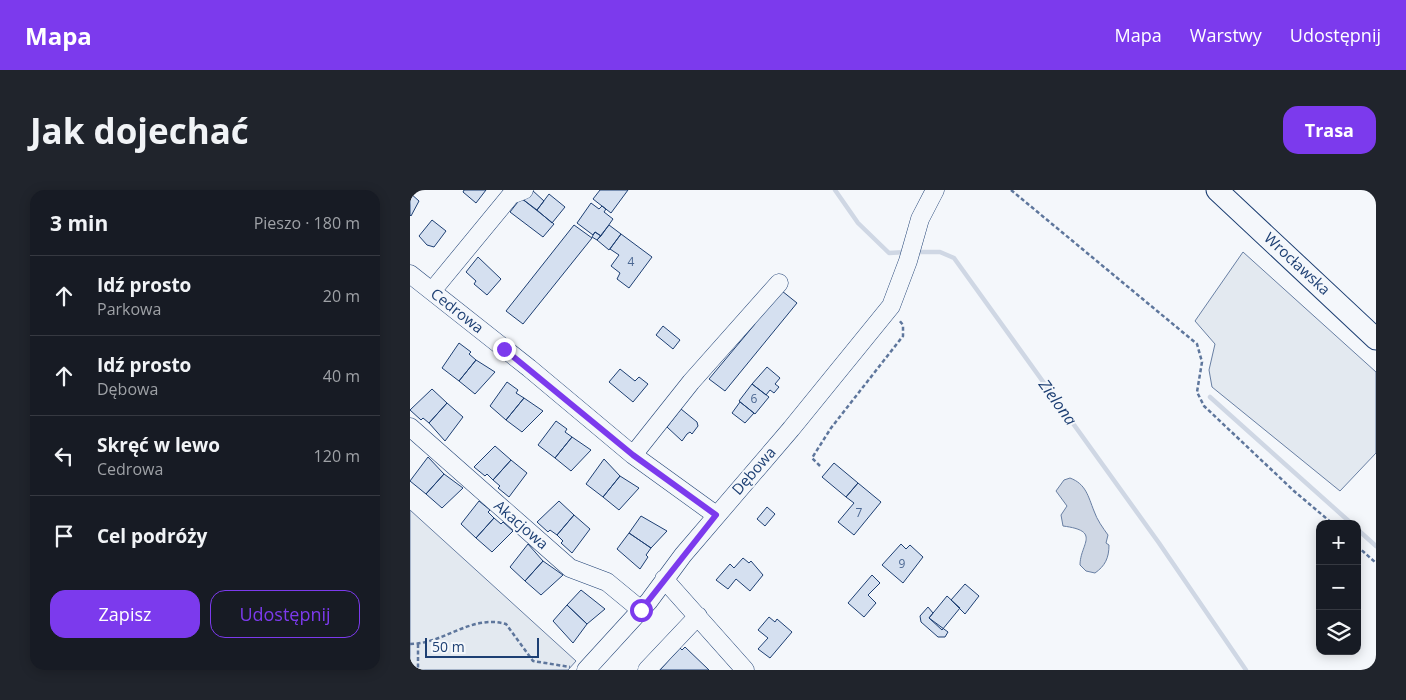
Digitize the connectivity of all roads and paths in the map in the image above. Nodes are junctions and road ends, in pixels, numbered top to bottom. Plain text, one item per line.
1 (524, 190) edge
2 (935, 190) edge
3 (1011, 190) edge
4 (1217, 190) edge
5 (410, 274) edge
6 (779, 282) dead end
7 (432, 291) junction
8 (891, 306) junction
9 (1376, 339) edge
10 (410, 427) edge
11 (633, 455) junction
12 (820, 466) dead end
13 (716, 515) junction
14 (1328, 520) edge
15 (1361, 550) edge
16 (1376, 563) edge
17 (664, 579) junction
18 (641, 610) junction
19 (698, 616) junction
20 (410, 644) edge
21 (418, 644) junction
22 (579, 669) edge
23 (418, 670) edge
24 (647, 670) edge
25 (745, 670) edge

1 - 7 street
2 - 8 street, Dębowa
3 - 14 path
4 - 9 main road, Wrocławska
5 - 7 street, Cedrowa
6 - 11 street
7 - 11 street, Cedrowa
8 - 12 path
8 - 13 street, Dębowa
10 - 18 street, Akacjowa
11 - 13 street, Cedrowa
13 - 17 street, Dębowa
15 - 16 path
17 - 18 street, Dębowa
17 - 19 street
18 - 22 street, Dębowa
19 - 24 street
19 - 25 street
20 - 21 path
21 - 22 path
21 - 23 path

